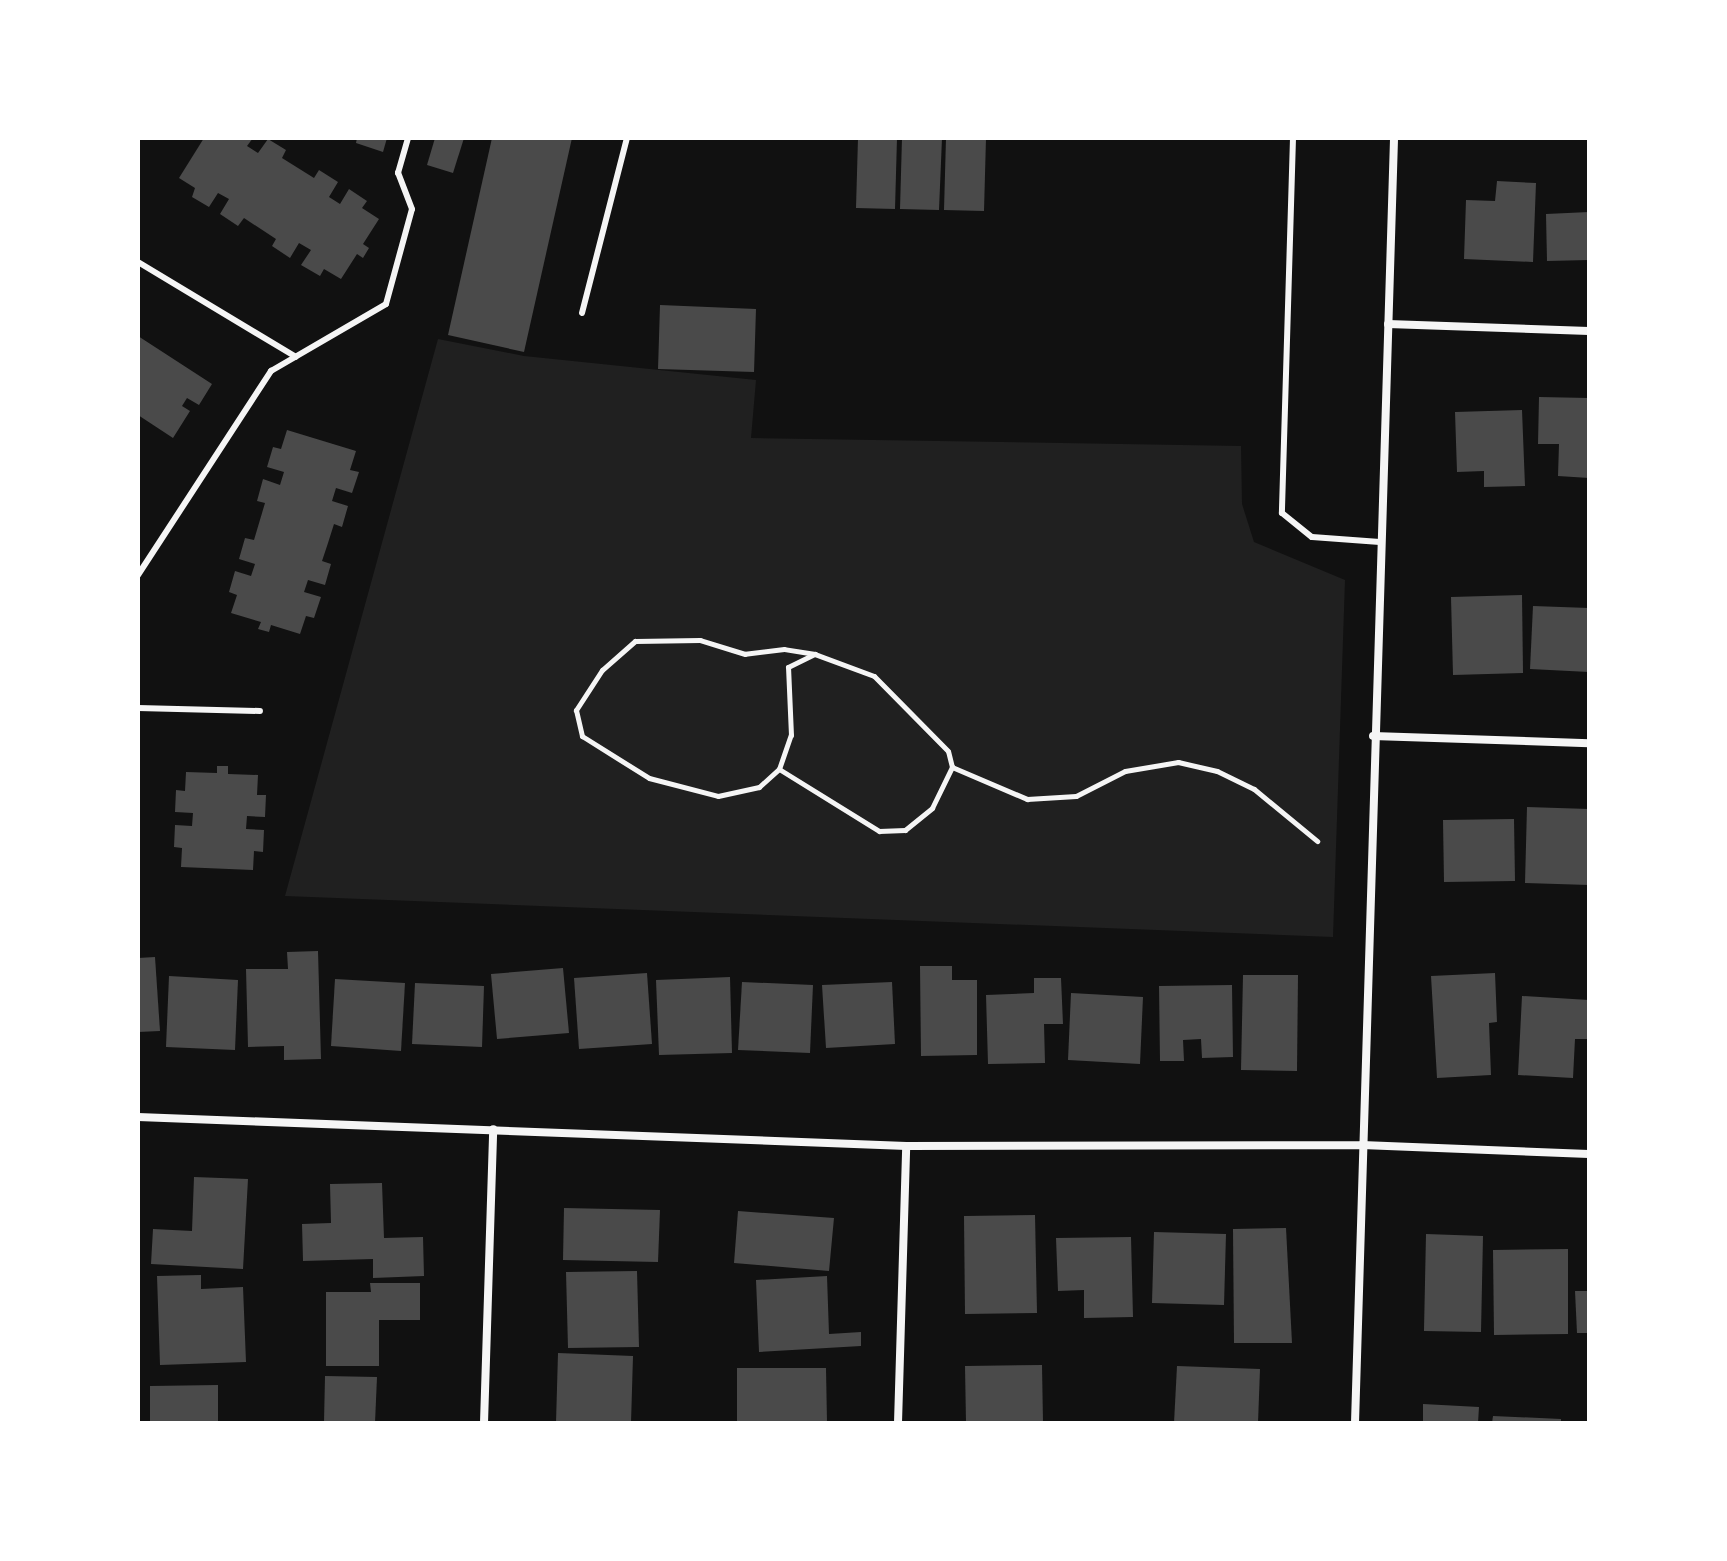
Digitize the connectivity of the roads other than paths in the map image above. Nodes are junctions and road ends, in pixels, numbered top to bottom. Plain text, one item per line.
1 (408, 138) edge
2 (627, 138) edge
3 (1293, 138) edge
4 (1394, 138) edge
5 (138, 262) edge
6 (582, 313) dead end
7 (1388, 324) junction
8 (1589, 331) edge
9 (296, 357) junction
10 (1380, 542) junction
11 (138, 575) edge
12 (138, 708) edge
13 (260, 711) dead end
14 (1373, 736) junction
15 (1589, 743) edge
16 (138, 1117) edge
17 (493, 1129) junction
18 (1362, 1145) junction
19 (906, 1146) junction
20 (1589, 1154) edge
21 (484, 1423) edge
22 (898, 1423) edge
23 (1355, 1423) edge

1 - 9 lane
2 - 6 lane
3 - 10 lane
4 - 7 street
5 - 9 lane
7 - 8 street
7 - 10 street
9 - 11 lane
10 - 14 street
12 - 13 lane
14 - 15 street
14 - 18 street
16 - 17 street
17 - 19 street
17 - 21 street
18 - 19 street
18 - 20 street
18 - 23 street
19 - 22 street

